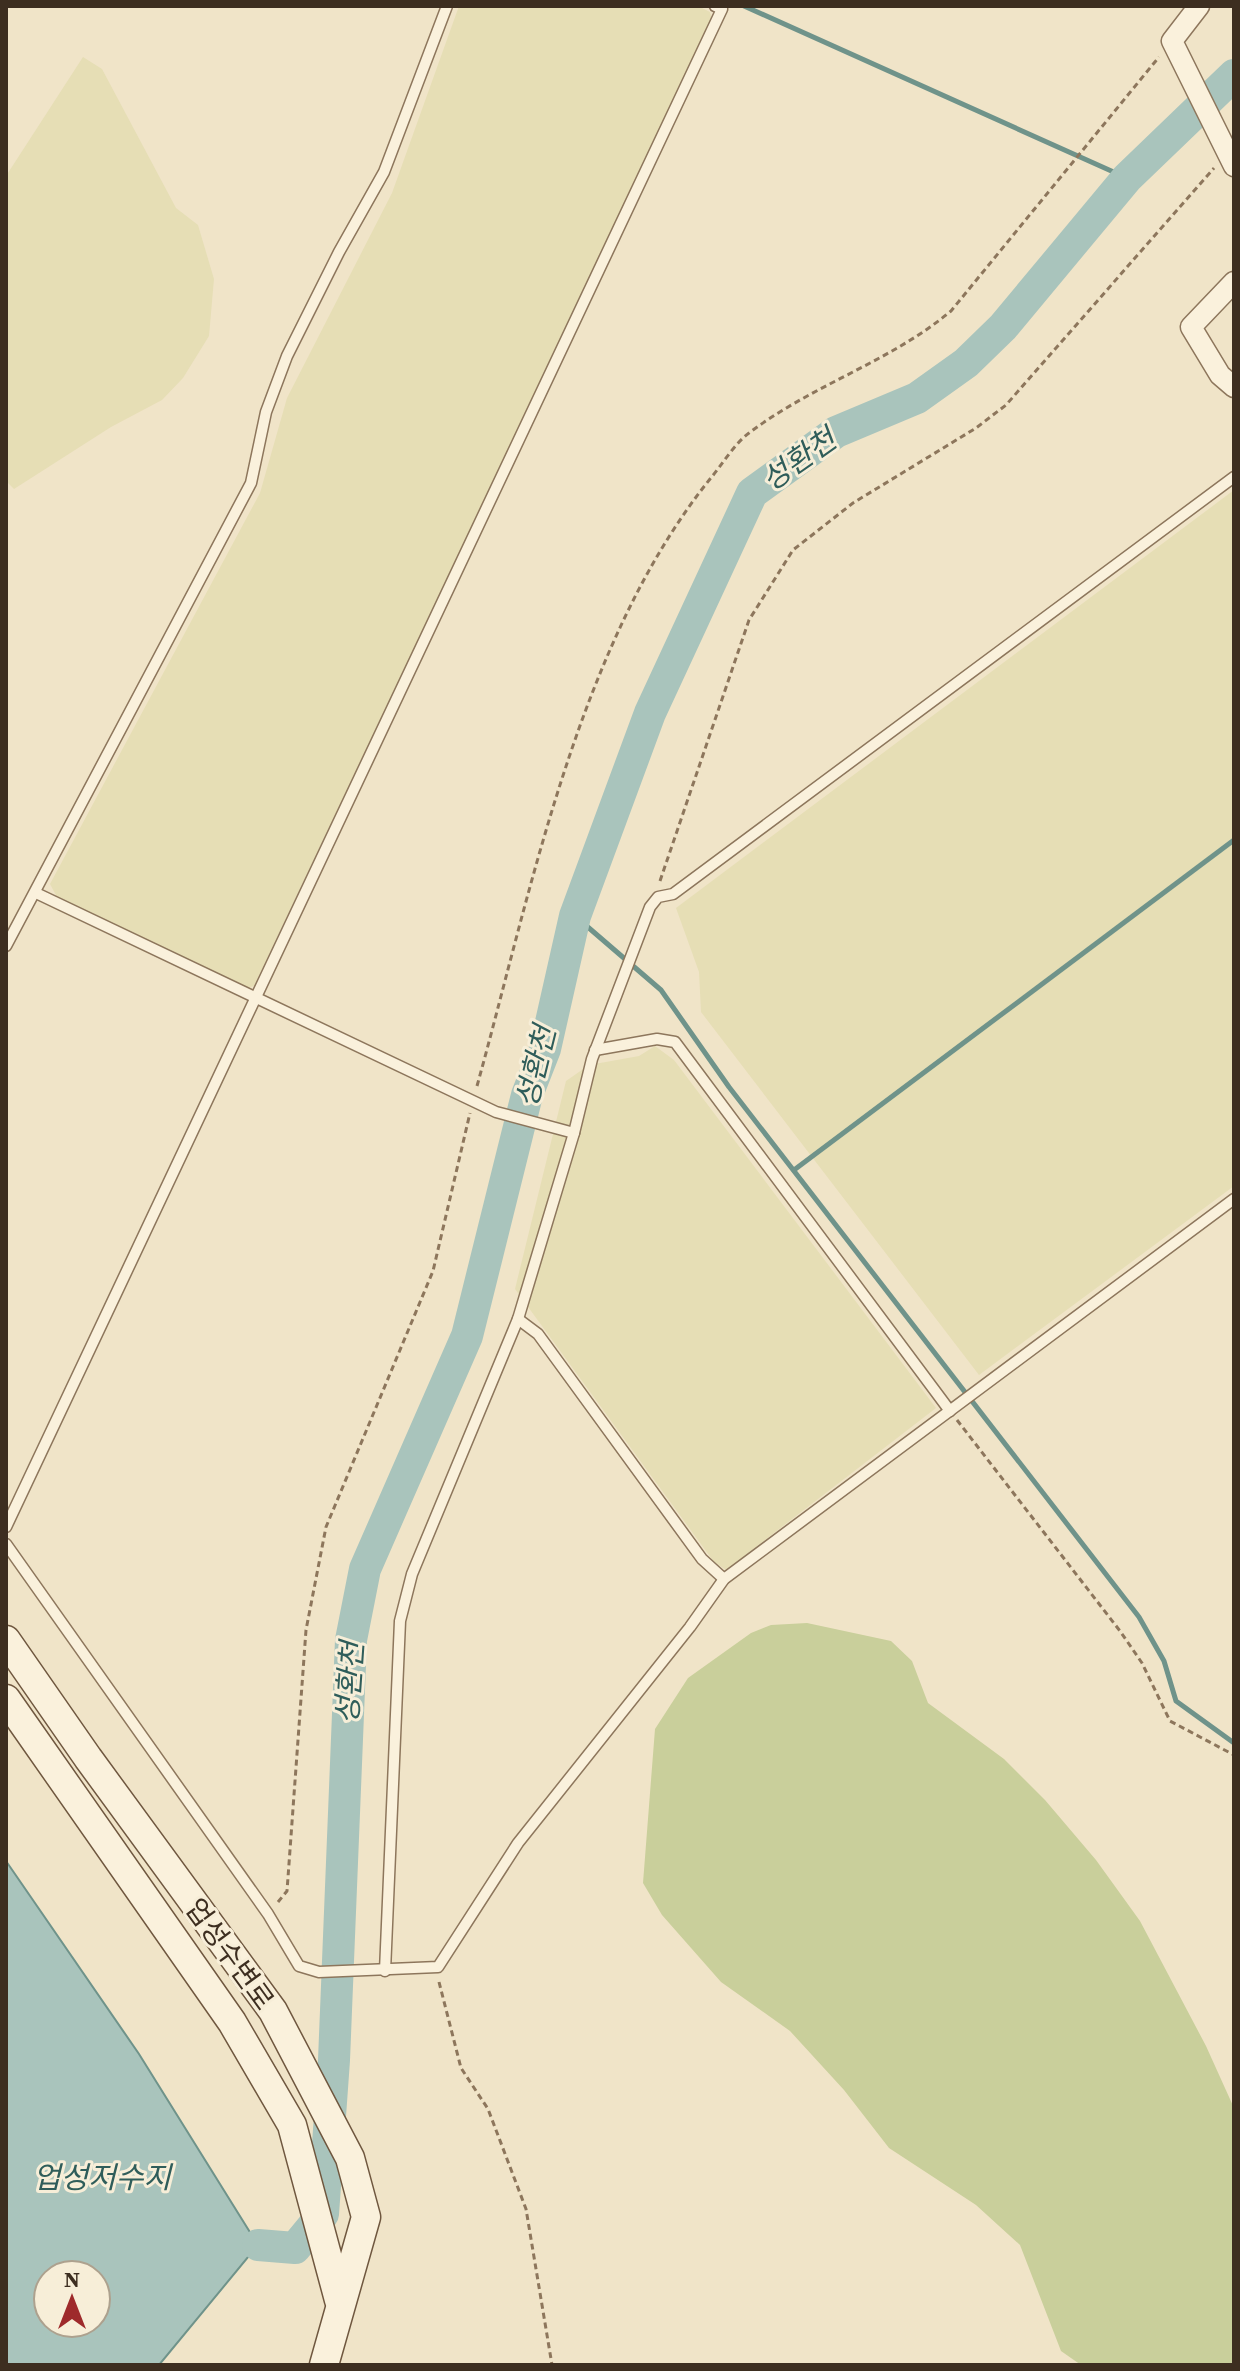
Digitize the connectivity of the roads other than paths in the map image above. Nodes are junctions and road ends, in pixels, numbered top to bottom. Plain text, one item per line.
1 (447, 6) edge
2 (715, 6) edge
3 (1199, 6) edge
4 (1227, 153) edge
5 (1234, 282) edge
6 (1234, 387) edge
7 (1234, 477) edge
8 (36, 893) junction
9 (6, 946) edge
10 (256, 1000) junction
11 (595, 1050) junction
12 (574, 1133) junction
13 (1234, 1199) edge
14 (518, 1319) junction
15 (955, 1408) junction
16 (6, 1527) edge
17 (6, 1544) edge
18 (724, 1579) junction
19 (6, 1640) edge
20 (6, 1699) edge
21 (385, 1971) junction
22 (339, 2301) junction
23 (324, 2365) edge

1 - 8 lane
2 - 10 lane
3 - 4 street
5 - 6 street
7 - 11 lane
8 - 9 lane
8 - 10 lane
10 - 12 lane
10 - 16 lane
11 - 12 lane
11 - 15 lane
12 - 14 lane
13 - 15 lane
14 - 18 lane
14 - 21 lane
15 - 18 lane
17 - 21 lane
18 - 21 lane
19 - 22 main road, 업성수변로
20 - 22 main road, 업성수변로
22 - 23 main road, 업성수변로

